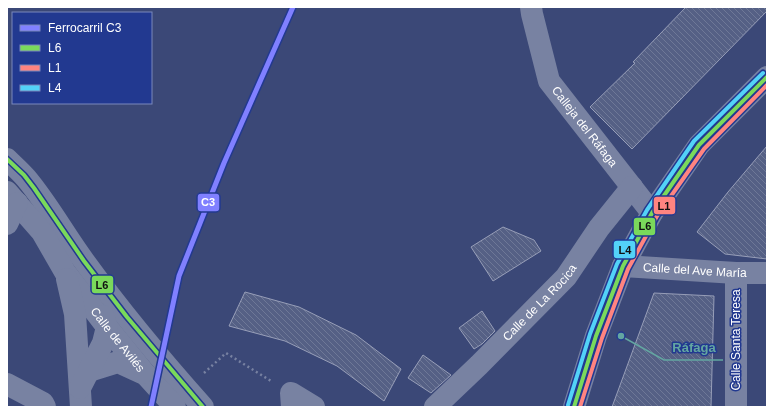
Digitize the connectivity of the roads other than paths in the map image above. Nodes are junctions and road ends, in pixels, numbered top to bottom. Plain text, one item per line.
1 (531, 7) edge
2 (767, 77) edge
3 (7, 159) edge
4 (632, 187) junction
5 (12, 198) edge
6 (652, 213) junction
7 (7, 224) edge
8 (83, 260) junction
9 (623, 266) junction
10 (65, 272) junction
11 (736, 273) junction
12 (767, 273) edge
13 (107, 327) junction
14 (76, 351) junction
15 (157, 355) junction
16 (146, 375) junction
17 (7, 384) edge
18 (83, 388) edge
19 (292, 400) edge
20 (45, 407) edge
21 (175, 407) edge
22 (203, 407) edge
23 (314, 407) edge
24 (435, 407) edge
25 (574, 407) edge
26 (736, 407) edge

1 - 4 street, Calleja del Ráfaga
2 - 6 main road
3 - 8 street, Calle de Avilés
4 - 6 street, Calleja del Ráfaga
4 - 24 street, Calle de La Rocica
5 - 7 street
5 - 10 street, Calle de Avilés
6 - 9 main road
8 - 13 street
8 - 15 street, Calle de Avilés
9 - 11 street, Calle del Ave María
9 - 25 main road
10 - 13 street, Calle de Avilés
10 - 14 street
11 - 12 street, Calle del Ave María
11 - 26 street, Calle Santa Teresa
13 - 14 street
13 - 15 street
13 - 16 street, Calle de Avilés
13 - 18 street
14 - 18 street
15 - 22 street, Calle de Avilés
16 - 18 street
16 - 21 street, Calle de Avilés
17 - 20 street
19 - 23 street

